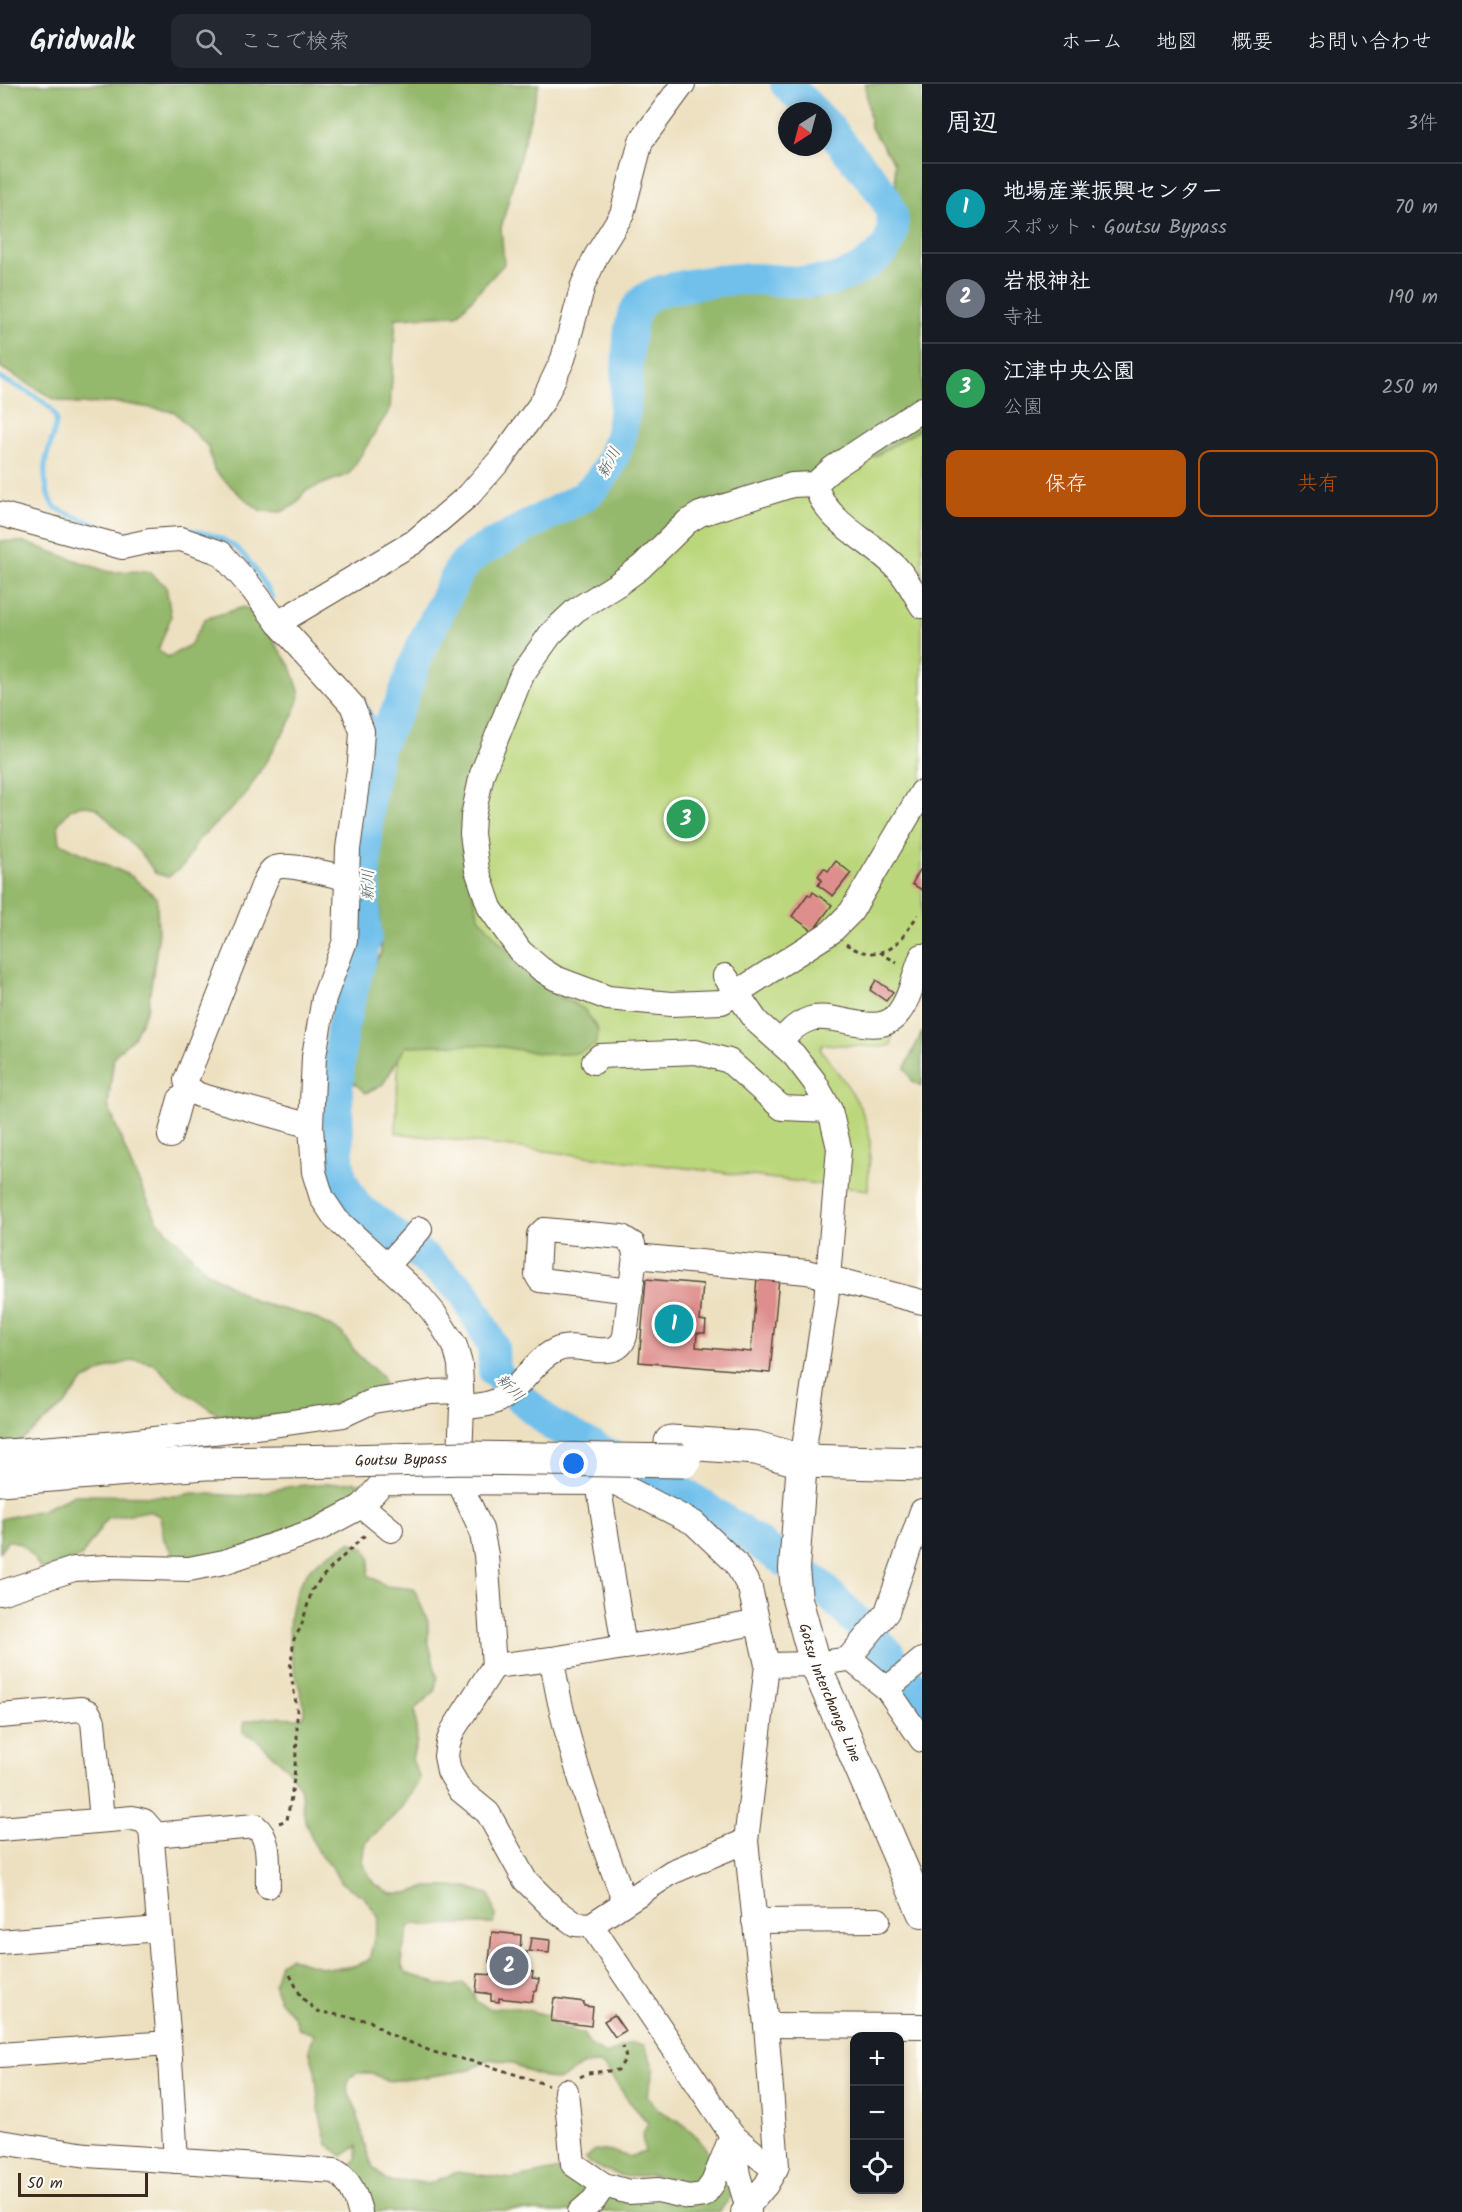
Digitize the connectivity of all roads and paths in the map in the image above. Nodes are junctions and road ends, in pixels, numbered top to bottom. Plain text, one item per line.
1 (683, 84) edge
2 (922, 409) edge
3 (815, 484) junction
4 (0, 514) edge
5 (922, 606) edge
6 (278, 623) junction
7 (922, 792) edge
8 (348, 878) junction
9 (918, 915) dead end
10 (831, 932) junction
11 (922, 956) edge
12 (731, 984) junction
13 (781, 1042) junction
14 (594, 1062) dead end
15 (191, 1090) junction
16 (830, 1110) junction
17 (310, 1126) junction
18 (170, 1136) dead end
19 (417, 1233) dead end
20 (635, 1256) junction
21 (392, 1261) junction
22 (828, 1277) junction
23 (631, 1291) junction
24 (922, 1302) edge
25 (461, 1399) junction
26 (0, 1452) edge
27 (802, 1461) junction
28 (922, 1464) edge
29 (0, 1479) edge
30 (459, 1482) junction
31 (598, 1482) junction
32 (922, 1511) edge
33 (377, 1518) junction
34 (913, 1563) edge
35 (0, 1593) edge
36 (758, 1622) junction
37 (624, 1647) junction
38 (852, 1654) junction
39 (552, 1659) junction
40 (815, 1664) junction
41 (918, 1664) edge
42 (767, 1665) junction
43 (494, 1666) junction
44 (889, 1687) junction
45 (0, 1716) edge
46 (922, 1740) edge
47 (102, 1820) junction
48 (0, 1829) edge
49 (259, 1829) junction
50 (153, 1835) junction
51 (746, 1841) junction
52 (268, 1886) dead end
53 (625, 1902) junction
54 (922, 1912) edge
55 (878, 1920) dead end
56 (754, 1921) junction
57 (591, 1925) junction
58 (159, 1929) junction
59 (0, 1942) edge
60 (290, 1975) dead end
61 (766, 2025) junction
62 (922, 2026) edge
63 (169, 2043) junction
64 (623, 2046) dead end
65 (0, 2055) edge
66 (566, 2091) junction
67 (732, 2135) junction
68 (0, 2142) edge
69 (176, 2161) junction
70 (775, 2170) junction
71 (604, 2185) junction
72 (746, 2211) edge
73 (360, 2212) edge
74 (580, 2212) edge

1 - 6 street
2 - 3 street
3 - 5 street
3 - 12 street
4 - 6 street
6 - 8 street
7 - 10 street
8 - 15 street
8 - 17 street
9 - 10 path
10 - 12 street
11 - 13 street
12 - 13 street
13 - 16 street
14 - 16 street
15 - 17 street
15 - 18 street
16 - 22 street
17 - 21 street
19 - 21 street
20 - 22 street
20 - 23 street
20 - 23 street
21 - 25 street
22 - 24 street
22 - 27 street
23 - 25 street
25 - 26 street
25 - 30 street
27 - 28 highway, Goutsu Bypass
27 - 29 highway, Goutsu Bypass, bridge
27 - 40 main road, Gotsu Interchange Line
30 - 31 street
30 - 33 street
30 - 43 street
31 - 36 street
31 - 37 street
32 - 34 street
33 - 35 street
33 - 49 path
34 - 38 street
36 - 37 street
36 - 42 street
37 - 39 street
38 - 40 street
38 - 44 street
39 - 43 street
39 - 53 street
40 - 42 street
40 - 54 main road, Gotsu Interchange Line
41 - 44 street
42 - 51 street
43 - 57 street
44 - 46 street
45 - 47 street
47 - 48 street
47 - 50 street
49 - 50 street
49 - 52 street
50 - 58 street
51 - 53 street
51 - 56 street
53 - 57 street
55 - 56 street
56 - 61 street
57 - 67 street
58 - 59 street
58 - 63 street
60 - 66 path
61 - 62 street
61 - 70 street
63 - 65 street
63 - 69 street
64 - 66 path
66 - 71 street
67 - 70 street
67 - 71 street
67 - 72 street
68 - 69 street
69 - 73 street
70 - 72 street
71 - 74 street

